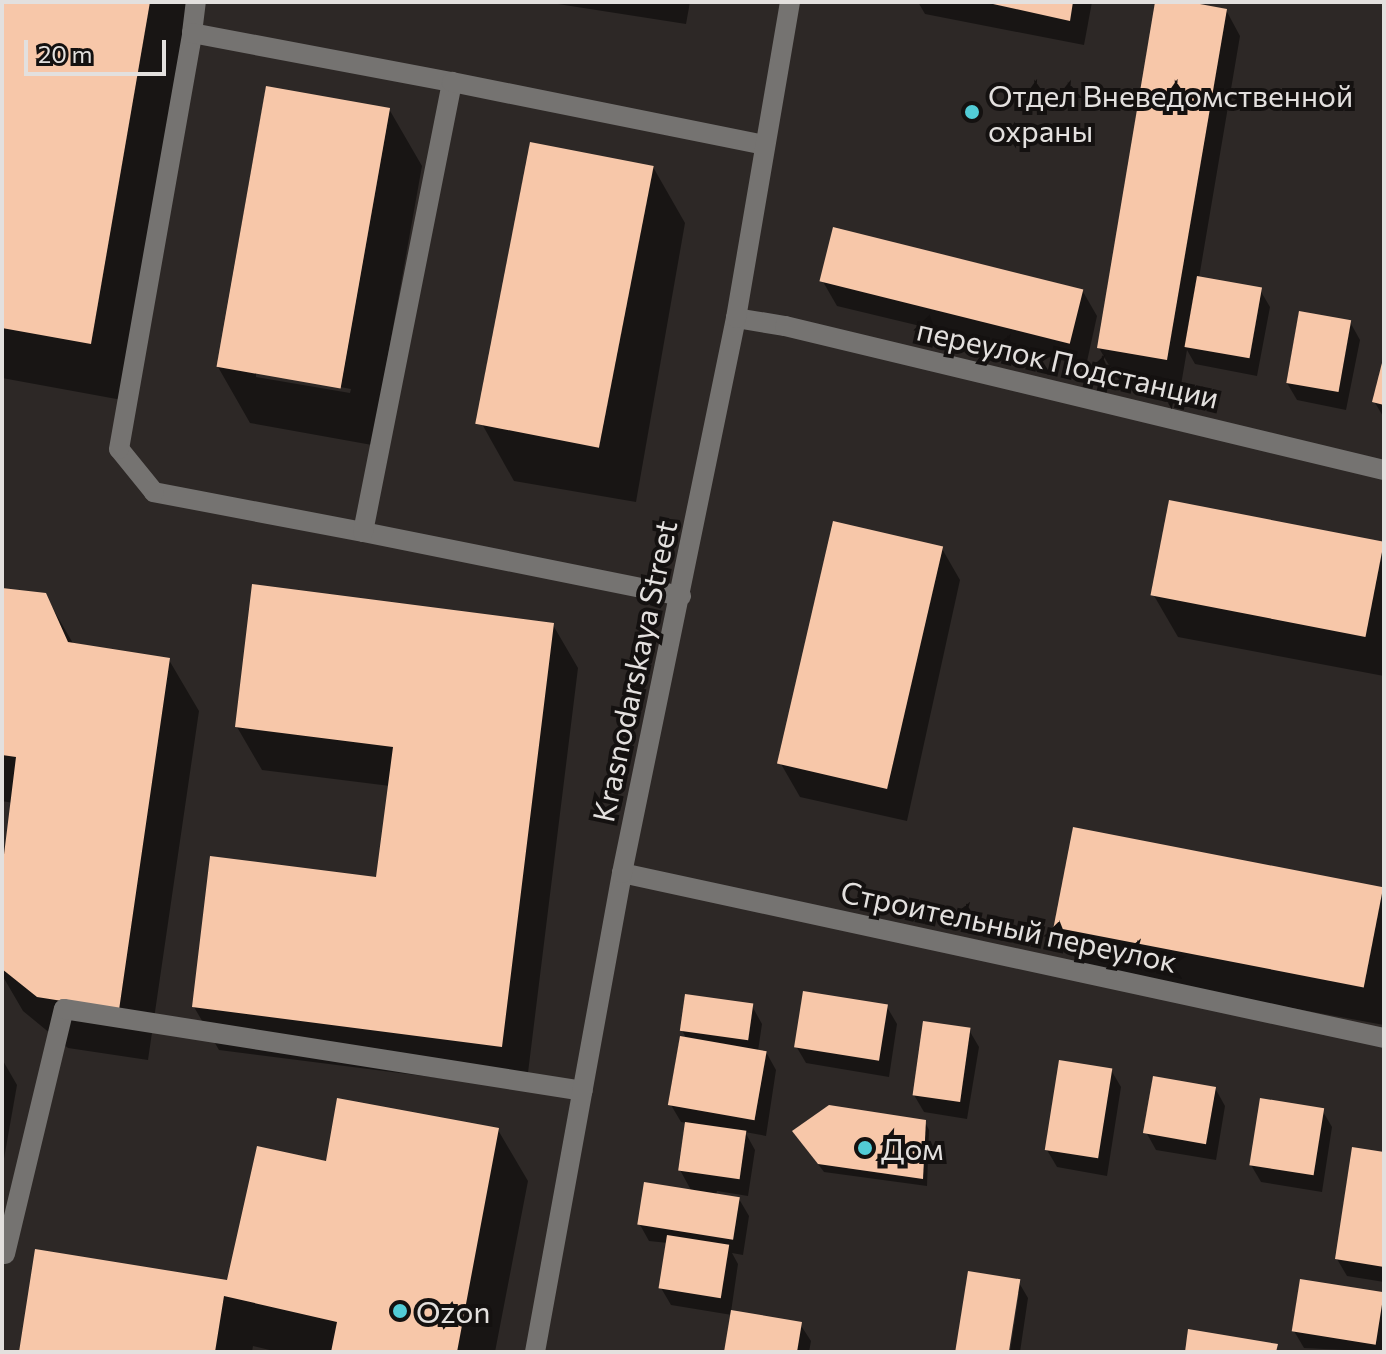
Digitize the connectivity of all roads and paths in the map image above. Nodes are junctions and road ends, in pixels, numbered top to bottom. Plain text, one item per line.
1 (196, 2) edge
2 (790, 2) edge
3 (192, 33) junction
4 (452, 82) junction
5 (765, 145) junction
6 (736, 318) junction
7 (1384, 470) edge
8 (363, 532) junction
9 (681, 596) junction
10 (622, 873) junction
11 (1384, 1038) edge
12 (583, 1091) junction
13 (3, 1260) edge
14 (535, 1352) edge

1 - 3 street
2 - 5 street, Krasnodarskaya Street
3 - 4 street
3 - 8 street
4 - 5 street
4 - 8 street
5 - 6 street, Krasnodarskaya Street
6 - 7 street, переулок Подстанции
6 - 9 street, Krasnodarskaya Street
8 - 9 street
9 - 10 street, Krasnodarskaya Street
10 - 11 street, Строительный переулок
10 - 12 street, Krasnodarskaya Street
12 - 13 street
12 - 14 street, Krasnodarskaya Street

